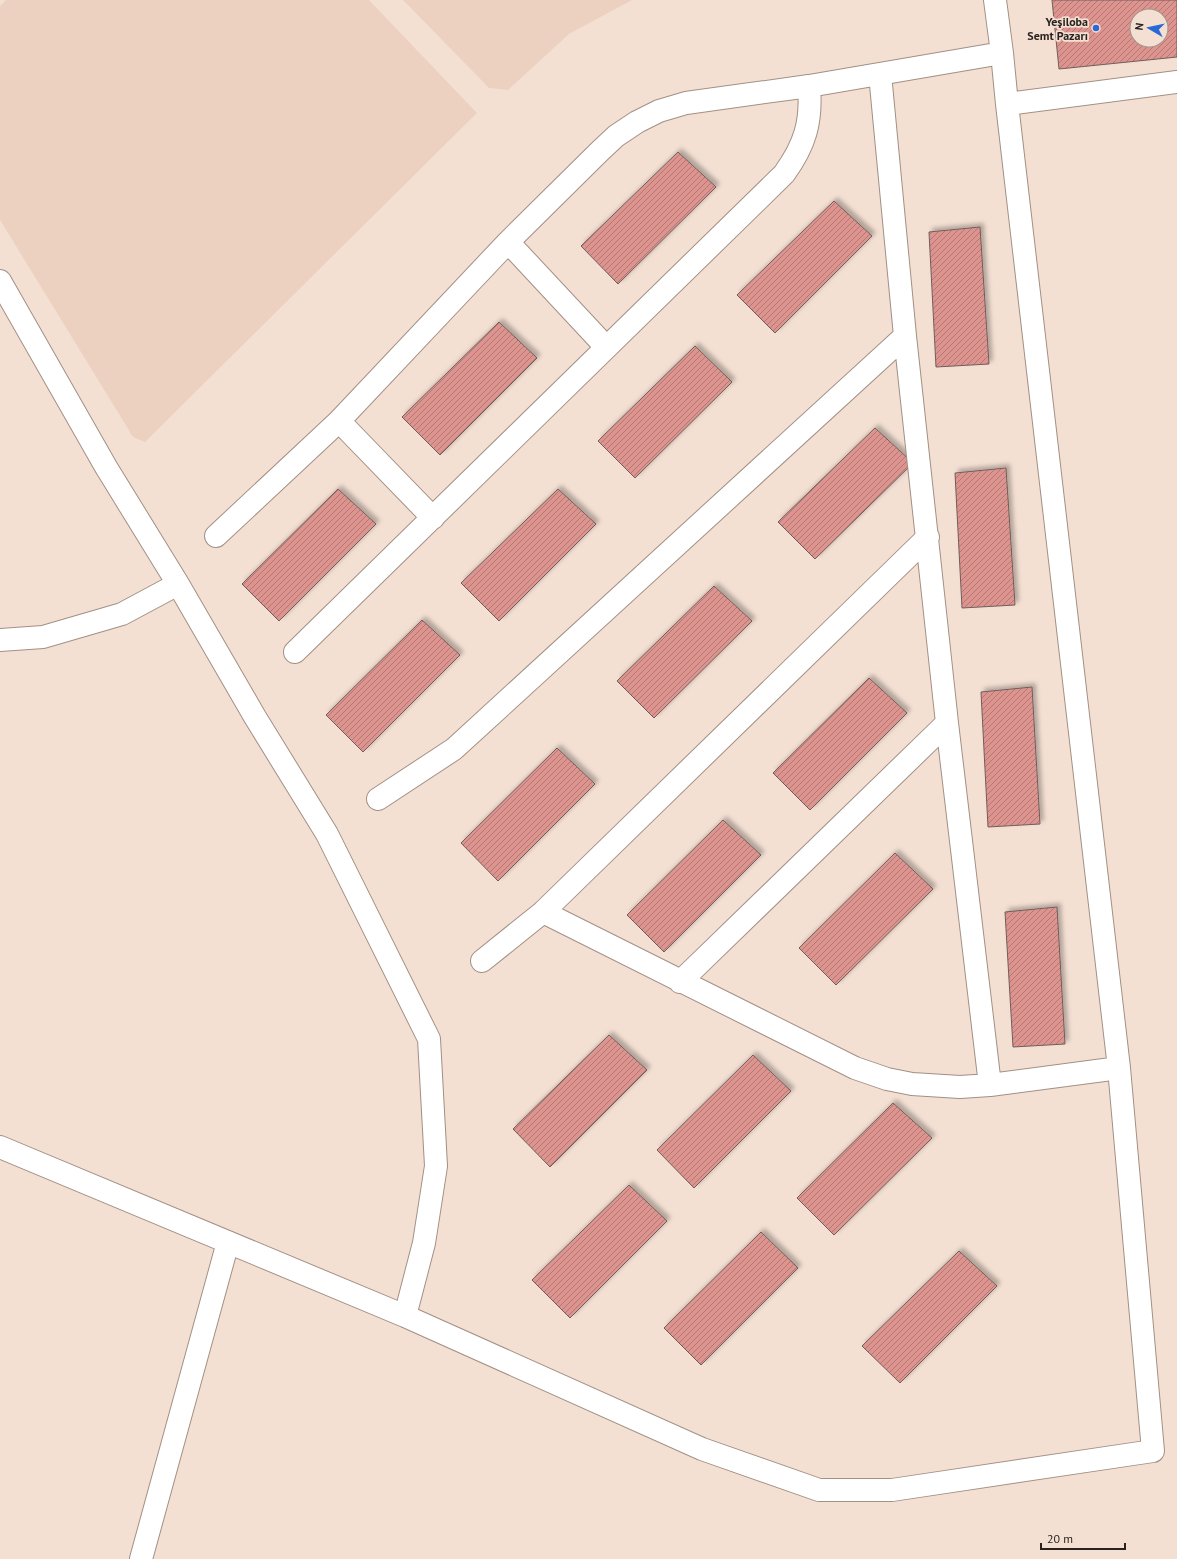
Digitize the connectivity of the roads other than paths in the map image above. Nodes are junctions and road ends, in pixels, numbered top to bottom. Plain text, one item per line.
1 (995, 0) edge
2 (1002, 53) junction
3 (880, 74) junction
4 (1177, 82) edge
5 (809, 86) junction
6 (1007, 104) junction
7 (508, 242) junction
8 (0, 281) edge
9 (905, 336) junction
10 (606, 347) junction
11 (339, 421) junction
12 (433, 518) junction
13 (216, 536) dead end
14 (928, 537) junction
15 (178, 584) junction
16 (0, 640) edge
17 (295, 652) dead end
18 (947, 723) junction
19 (378, 799) dead end
20 (543, 912) junction
21 (482, 961) dead end
22 (680, 982) junction
23 (1118, 1068) junction
24 (990, 1085) junction
25 (0, 1147) edge
26 (228, 1242) junction
27 (405, 1316) junction
28 (141, 1559) edge

1 - 2 street
2 - 3 street
2 - 6 street
3 - 5 street
3 - 9 street
4 - 6 street
5 - 7 street
5 - 10 street
6 - 23 street
7 - 10 street
7 - 11 street
8 - 15 street
9 - 14 street
9 - 19 street
10 - 12 street
11 - 12 street
11 - 13 street
12 - 17 street
14 - 18 street
14 - 20 street
15 - 16 street
15 - 27 street
18 - 22 street
18 - 24 street
20 - 21 street
20 - 22 street
22 - 24 street
23 - 24 street
23 - 27 street
25 - 26 street
26 - 27 street
26 - 28 street

